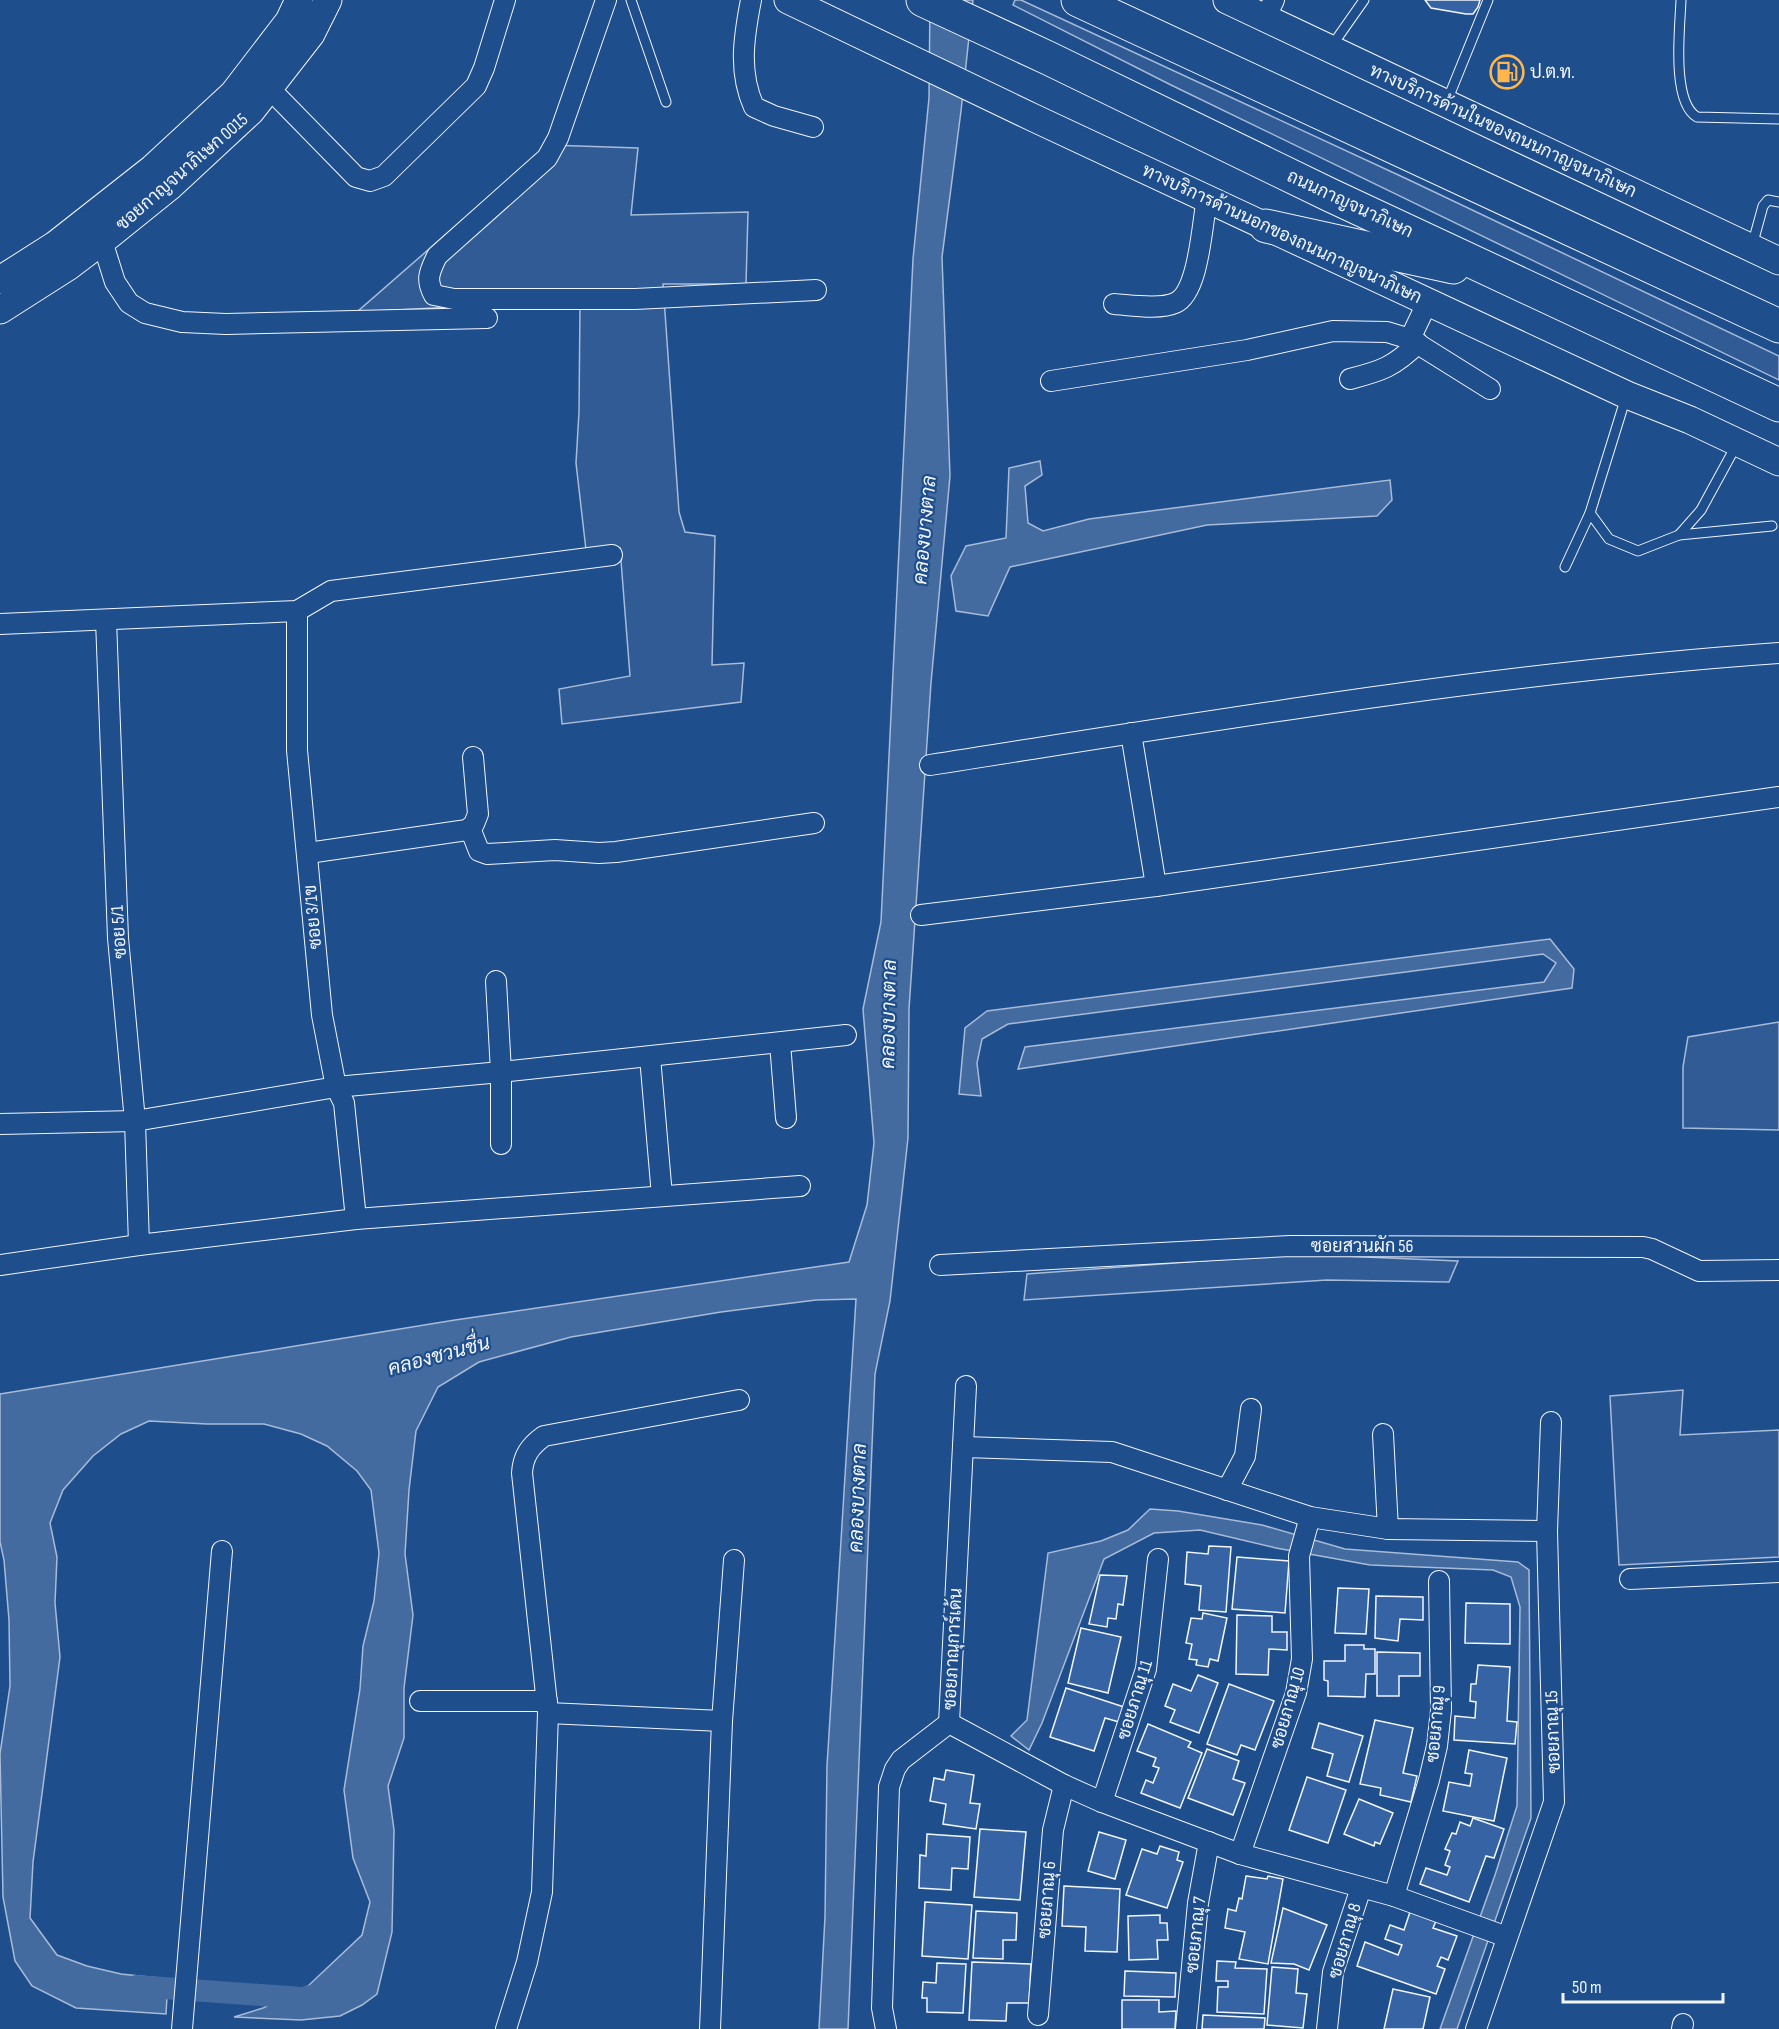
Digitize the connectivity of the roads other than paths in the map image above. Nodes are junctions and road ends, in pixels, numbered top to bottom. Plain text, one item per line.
1 (299, 0) edge
2 (328, 0) edge
3 (505, 0) edge
4 (606, 0) edge
5 (631, 0) edge
6 (751, 0) edge
7 (788, 0) edge
8 (923, 0) edge
9 (1078, 0) edge
10 (1227, 0) edge
11 (1364, 0) edge
12 (1488, 0) edge
13 (1681, 0) edge
14 (1269, 9) edge
15 (1329, 49) junction
16 (259, 80) junction
17 (666, 102) dead end
18 (1445, 104) junction
19 (1779, 119) edge
20 (220, 123) junction
21 (813, 127) dead end
22 (1207, 198) junction
23 (1778, 199) edge
24 (1266, 226) junction
25 (102, 241) junction
26 (1751, 248) junction
27 (1779, 261) edge
28 (0, 280) edge
29 (1514, 281) junction
30 (816, 290) dead end
31 (1428, 301) junction
32 (1113, 304) dead end
33 (0, 310) edge
34 (487, 318) dead end
35 (1779, 326) edge
36 (1414, 341) junction
37 (1350, 380) dead end
38 (1051, 381) dead end
39 (1739, 386) junction
40 (1490, 389) dead end
41 (1627, 395) junction
42 (1779, 405) edge
43 (1779, 416) edge
44 (1737, 443) junction
45 (1779, 462) edge
46 (1590, 513) junction
47 (1772, 526) dead end
48 (1679, 535) junction
49 (612, 555) dead end
50 (1565, 567) dead end
51 (297, 611) junction
52 (106, 620) junction
53 (0, 624) edge
54 (1779, 653) edge
55 (1131, 733) junction
56 (473, 758) dead end
57 (930, 765) dead end
58 (1779, 797) edge
59 (814, 822) dead end
60 (470, 828) junction
61 (308, 853) junction
62 (1156, 886) junction
63 (921, 915) dead end
64 (496, 981) dead end
65 (846, 1035) dead end
66 (780, 1043) junction
67 (650, 1057) junction
68 (501, 1072) junction
69 (336, 1087) junction
70 (786, 1118) dead end
71 (135, 1121) junction
72 (0, 1124) edge
73 (501, 1144) dead end
74 (800, 1186) dead end
75 (662, 1196) junction
76 (356, 1219) junction
77 (139, 1245) junction
78 (0, 1265) edge
79 (940, 1265) dead end
80 (1779, 1270) edge
81 (966, 1386) dead end
82 (739, 1400) dead end
83 (1251, 1409) dead end
84 (1551, 1422) dead end
85 (1383, 1434) dead end
86 (964, 1447) junction
87 (1227, 1490) junction
88 (1307, 1525) junction
89 (1388, 1529) junction
90 (1547, 1531) junction
91 (222, 1551) dead end
92 (1158, 1559) dead end
93 (734, 1560) dead end
94 (1779, 1572) edge
95 (1630, 1579) dead end
96 (1439, 1581) dead end
97 (420, 1701) dead end
98 (548, 1707) junction
99 (722, 1721) junction
100 (949, 1723) junction
101 (1064, 1785) junction
102 (1102, 1802) junction
103 (1209, 1842) junction
104 (1240, 1854) junction
105 (1361, 1888) junction
106 (1394, 1896) junction
107 (1501, 1935) junction
108 (1038, 2016) dead end
109 (183, 2020) edge
110 (506, 2029) edge
111 (710, 2029) edge
112 (886, 2029) edge
113 (1186, 2029) edge
114 (1327, 2029) edge
115 (1476, 2029) edge

1 - 16 main road, ซอยกาญจนาภิเษก 0015
2 - 16 main road, ซอยกาญจนาภิเษก 0015
3 - 16 street
4 - 30 street
5 - 17 lane
6 - 21 street
7 - 22 main road, ทางบริการด้านนอกของถนนกาญจนาภิเษก
8 - 29 highway, ถนนกาญจนาภิเษก
9 - 35 highway
10 - 14 main road, ทางบริการด้านในของถนนกาญจนาภิเษก
11 - 15 lane
12 - 18 lane
13 - 19 lane
14 - 15 main road, ทางบริการด้านในของถนนกาญจนาภิเษก
15 - 18 main road, ทางบริการด้านในของถนนกาญจนาภิเษก
16 - 20 main road, ซอยกาญจนาภิเษก 0015
18 - 26 main road, ทางบริการด้านในของถนนกาญจนาภิเษก
20 - 25 main road, ซอยกาญจนาภิเษก 0015
20 - 28 main road, ซอยกาญจนาภิเษก 0015
22 - 24 main road, ทางบริการด้านนอกของถนนกาญจนาภิเษก
22 - 32 street
23 - 26 lane
24 - 29 highway
24 - 31 main road, ทางบริการด้านนอกของถนนกาญจนาภิเษก
25 - 33 main road, ซอยกาญจนาภิเษก 0015
25 - 34 street
26 - 27 main road, ทางบริการด้านในของถนนกาญจนาภิเษก
29 - 39 highway, ถนนกาญจนาภิเษก
31 - 36 street
31 - 41 main road, ทางบริการด้านนอกของถนนกาญจนาภิเษก
36 - 37 street
36 - 38 street
36 - 40 street
39 - 42 highway, ถนนกาญจนาภิเษก
39 - 43 highway
41 - 44 main road, ทางบริการด้านนอกของถนนกาญจนาภิเษก
41 - 46 lane
44 - 45 main road, ทางบริการด้านนอกของถนนกาญจนาภิเษก
44 - 48 lane
46 - 48 lane
46 - 50 lane
47 - 48 lane
49 - 51 street
51 - 52 street
51 - 61 street, ซอย 3/1ข
52 - 53 street
52 - 71 street, ซอย 5/1
54 - 55 street
55 - 57 street
55 - 62 street
56 - 60 street
58 - 62 street
59 - 60 street
60 - 61 street
61 - 69 street, ซอย 3/1ข
62 - 63 street
64 - 68 street
65 - 66 street
66 - 67 street
66 - 70 street
67 - 68 street
67 - 75 street
68 - 69 street
68 - 73 street
69 - 71 street
69 - 76 street, ซอย 3/1ข
71 - 72 street
71 - 77 street, ซอย 5/1
74 - 75 street
75 - 76 street
76 - 77 street
77 - 78 street
79 - 80 street, ซอยสวนผัก 56
81 - 86 street, ซอยภาณุการ์เด้น
82 - 98 street
83 - 87 street
84 - 90 street, ซอยภาณุ 15
85 - 89 street
86 - 87 street
86 - 100 street, ซอยภาณุการ์เด้น
87 - 88 street
88 - 89 street
88 - 104 street, ซอยภาณุ 10
89 - 90 street
90 - 107 street, ซอยภาณุ 15
91 - 109 street
92 - 102 street, ซอยภาณุ 11
93 - 99 street
94 - 95 street
96 - 106 street, ซอยภาณุ 9
97 - 98 street
98 - 99 street
98 - 110 street
99 - 111 street
100 - 101 street
100 - 112 street, ซอยภาณุการ์เด้น
101 - 102 street
101 - 108 street, ซอยภาณุ 6
102 - 103 street
103 - 104 street
103 - 113 street, ซอยภาณุ 7
104 - 105 street
105 - 106 street
105 - 114 street, ซอยภาณุ 8
106 - 107 street
107 - 115 street, ซอยภาณุ 15

